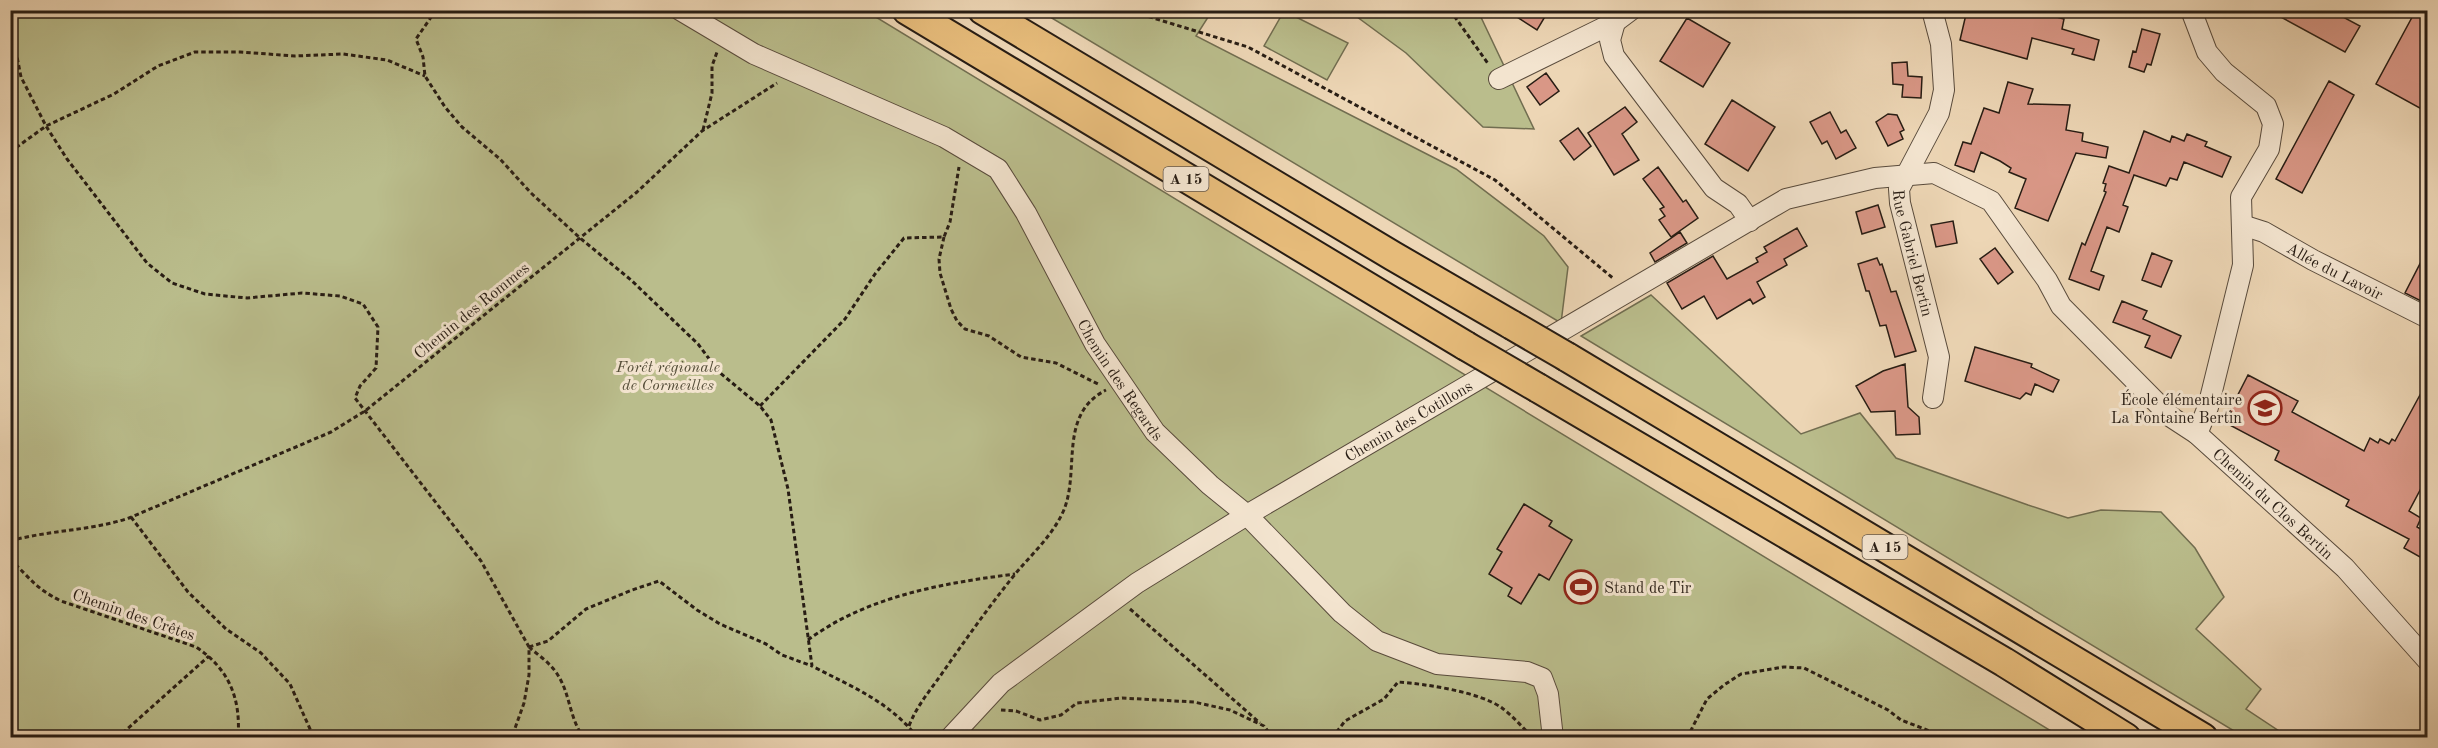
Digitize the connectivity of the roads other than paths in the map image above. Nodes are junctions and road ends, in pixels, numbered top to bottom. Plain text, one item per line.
1 (680, 10) edge
2 (907, 10) edge
3 (983, 10) edge
4 (1631, 10) edge
5 (1932, 10) edge
6 (2191, 10) edge
7 (1615, 22) junction
8 (1499, 79) road end
9 (1905, 176) junction
10 (1750, 220) junction
11 (2242, 225) junction
12 (2427, 318) edge
13 (1934, 398) dead end
14 (2197, 434) junction
15 (1247, 515) junction
16 (2427, 661) edge
17 (950, 738) edge
18 (1552, 738) edge
19 (2126, 738) edge
20 (2203, 738) edge

1 - 15 street, Chemin des Regards
2 - 19 highway, A 15, bridge
3 - 20 highway, A 15, bridge
4 - 7 street
5 - 9 street, Rue Gabriel Bertin
6 - 11 street
7 - 8 street
7 - 10 street
9 - 10 street, Chemin des Cotillons
9 - 13 street, Rue Gabriel Bertin
9 - 14 street, Chemin du Clos Bertin
10 - 15 street, Chemin des Cotillons
11 - 12 street, Allée du Lavoir
11 - 14 street
14 - 16 street, Chemin du Clos Bertin
15 - 17 street, Chemin des Cotillons
15 - 18 street, Chemin des Regards

